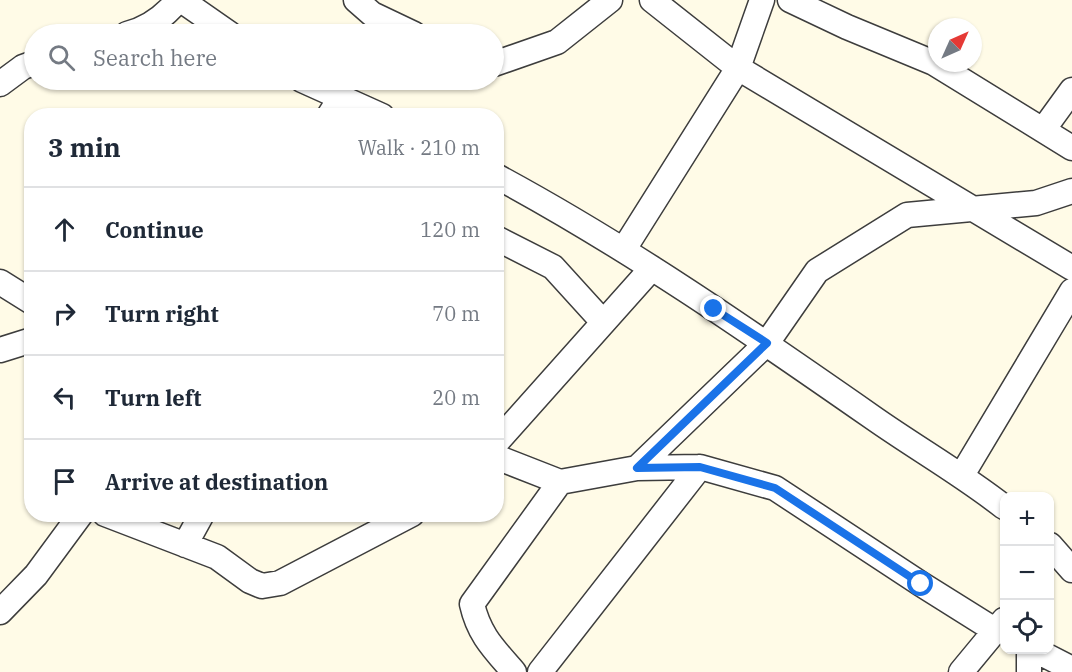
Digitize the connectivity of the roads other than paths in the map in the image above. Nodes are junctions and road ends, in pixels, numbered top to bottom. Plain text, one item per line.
1 (180, 0) edge
2 (356, 0) edge
3 (609, 0) edge
4 (652, 0) edge
5 (762, 0) edge
6 (790, 0) edge
7 (150, 24) edge
8 (215, 24) edge
9 (393, 24) edge
10 (504, 60) edge
11 (24, 68) edge
12 (738, 68) junction
13 (0, 84) edge
14 (315, 90) edge
15 (1072, 90) edge
16 (335, 106) edge
17 (1043, 130) junction
18 (1072, 148) edge
19 (504, 181) edge
20 (1072, 191) edge
21 (972, 209) junction
22 (504, 242) edge
23 (624, 249) junction
24 (652, 268) junction
25 (1072, 268) edge
26 (3, 291) edge
27 (1072, 291) edge
28 (24, 299) edge
29 (603, 322) junction
30 (24, 342) edge
31 (767, 343) junction
32 (0, 350) edge
33 (504, 433) edge
34 (504, 460) edge
35 (700, 467) junction
36 (637, 468) junction
37 (962, 475) junction
38 (561, 482) junction
39 (1000, 503) edge
40 (75, 522) edge
41 (126, 522) edge
42 (198, 522) edge
43 (397, 522) edge
44 (185, 545) junction
45 (0, 612) edge
46 (1000, 625) edge
47 (1029, 654) edge
48 (1043, 654) edge
49 (1072, 669) edge
50 (514, 672) edge
51 (540, 672) edge
52 (961, 672) edge
53 (1029, 672) edge

1 - 7 street
1 - 8 street
2 - 9 street
3 - 10 street
4 - 12 street
5 - 12 street
6 - 17 street
11 - 13 street
12 - 21 street
12 - 23 street
14 - 16 street
15 - 17 street
17 - 18 street
19 - 23 street
20 - 21 street
21 - 25 street
21 - 31 street
22 - 29 street
23 - 24 street
24 - 29 street
24 - 31 street
26 - 28 street
27 - 37 street
29 - 33 street
30 - 32 street
31 - 36 street
31 - 37 street
34 - 38 street
35 - 36 street
35 - 46 street
35 - 51 street
36 - 38 street
37 - 39 street
38 - 50 street
40 - 45 street
41 - 44 street
42 - 44 street
43 - 44 street
46 - 52 street
47 - 53 street
48 - 49 street

